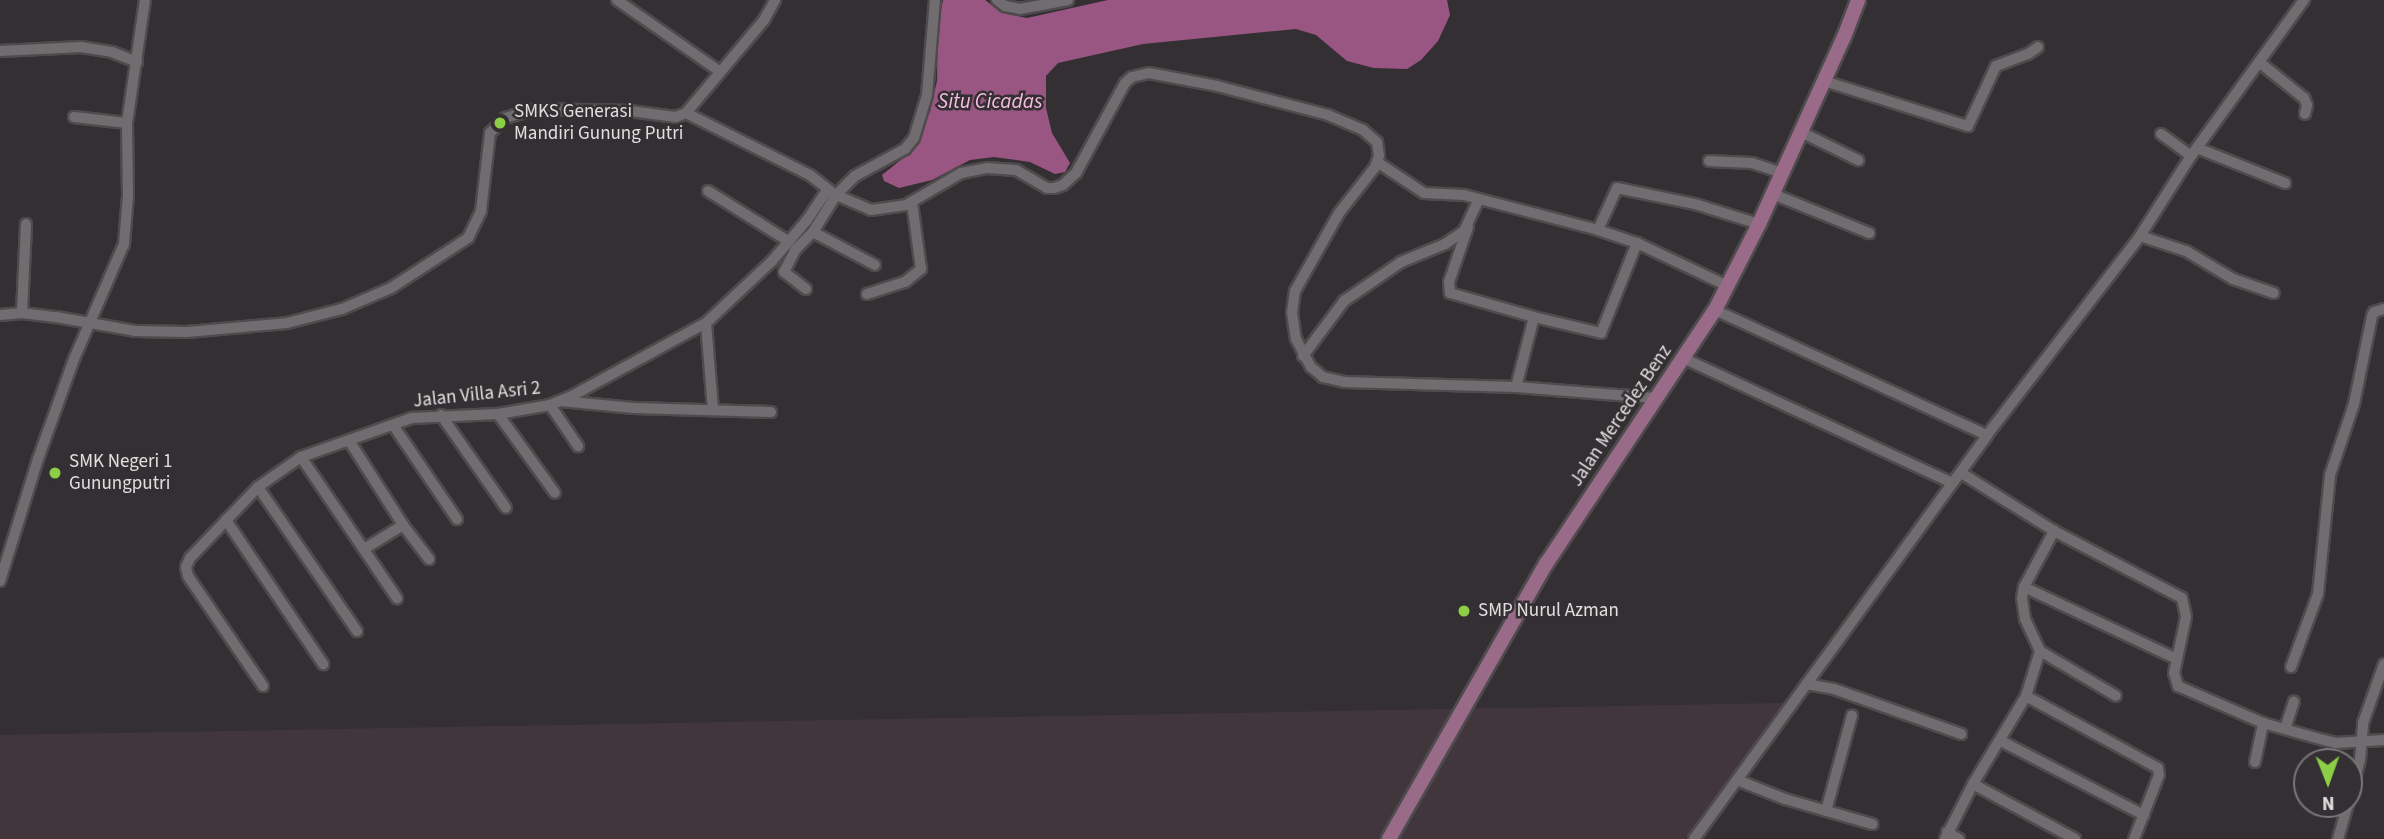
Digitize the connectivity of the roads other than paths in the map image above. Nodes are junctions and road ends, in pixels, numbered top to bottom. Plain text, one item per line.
1 (145, 0) edge
2 (617, 0) edge
3 (775, 0) edge
4 (935, 0) edge
5 (996, 0) edge
6 (1067, 0) edge
7 (1858, 0) edge
8 (2304, 0) edge
9 (1021, 4) edge
10 (2038, 47) dead end
11 (0, 51) edge
12 (137, 62) junction
13 (2259, 62) junction
14 (719, 71) junction
15 (1824, 81) junction
16 (686, 113) junction
17 (2305, 114) dead end
18 (74, 117) dead end
19 (127, 123) junction
20 (1801, 132) junction
21 (2161, 134) dead end
22 (2194, 152) junction
23 (1858, 160) dead end
24 (1709, 161) dead end
25 (1377, 162) junction
26 (1782, 173) junction
27 (2285, 183) dead end
28 (708, 191) dead end
29 (832, 192) junction
30 (1773, 194) junction
31 (1479, 199) junction
32 (912, 202) junction
33 (26, 224) dead end
34 (1759, 224) junction
35 (1468, 226) junction
36 (1598, 230) junction
37 (813, 232) junction
38 (1869, 233) dead end
39 (2140, 236) junction
40 (788, 241) junction
41 (1637, 243) junction
42 (875, 265) dead end
43 (1728, 286) junction
44 (806, 289) dead end
45 (867, 293) dead end
46 (2274, 293) dead end
47 (2384, 309) edge
48 (1715, 310) junction
49 (22, 313) junction
50 (0, 315) edge
51 (1534, 317) junction
52 (706, 323) junction
53 (89, 325) junction
54 (1303, 356) junction
55 (1683, 358) junction
56 (1516, 387) junction
57 (1656, 398) junction
58 (561, 401) junction
59 (550, 405) junction
60 (713, 410) junction
61 (771, 412) dead end
62 (498, 414) junction
63 (442, 415) junction
64 (393, 425) junction
65 (1987, 435) junction
66 (350, 442) junction
67 (578, 446) dead end
68 (301, 457) junction
69 (1961, 473) junction
70 (1952, 483) junction
71 (258, 487) junction
72 (555, 493) dead end
73 (506, 508) dead end
74 (457, 519) dead end
75 (226, 520) junction
76 (403, 526) junction
77 (2054, 531) junction
78 (364, 550) junction
79 (429, 559) dead end
80 (0, 581) edge
81 (2024, 587) junction
82 (397, 598) dead end
83 (358, 631) dead end
84 (2040, 651) junction
85 (2177, 659) junction
86 (323, 664) dead end
87 (2384, 664) edge
88 (2291, 667) dead end
89 (1807, 684) junction
90 (263, 686) dead end
91 (2026, 696) junction
92 (2116, 696) dead end
93 (2294, 701) dead end
94 (1852, 715) dead end
95 (2263, 723) junction
96 (2285, 729) junction
97 (1961, 734) dead end
98 (2384, 740) edge
99 (2001, 741) junction
100 (2362, 741) junction
101 (2360, 748) edge
102 (2255, 762) dead end
103 (1737, 780) junction
104 (1973, 784) junction
105 (1826, 811) junction
106 (2144, 815) junction
107 (2344, 818) edge
108 (1872, 824) dead end
109 (1946, 836) edge
110 (1390, 839) edge
111 (1694, 839) edge
112 (1959, 839) edge
113 (2075, 839) edge
114 (2134, 839) edge
115 (2339, 839) edge

1 - 12 street
2 - 14 street
3 - 14 street
4 - 29 street
5 - 9 street
6 - 9 street
7 - 15 main road, Jalan Mercedez Benz
8 - 13 street
10 - 15 street
11 - 12 street
12 - 19 street
13 - 17 street
13 - 22 street
14 - 16 street
15 - 20 main road, Jalan Mercedez Benz
16 - 29 street
16 - 53 street
18 - 19 street
19 - 53 street
20 - 23 street
20 - 26 main road, Jalan Mercedez Benz
21 - 22 street
22 - 27 street
22 - 39 street
24 - 26 street
25 - 31 street
25 - 32 street
25 - 54 street
26 - 30 main road, Jalan Mercedez Benz
28 - 40 street
29 - 32 street
29 - 37 street
29 - 40 street, Jalan Villa Asri 2
30 - 34 main road, Jalan Mercedez Benz
30 - 38 street
31 - 35 street
31 - 36 street
32 - 45 street
33 - 49 street
34 - 36 street
34 - 43 main road, Jalan Mercedez Benz
35 - 51 street
35 - 54 street
36 - 41 street
37 - 42 street
37 - 44 street
39 - 46 street
39 - 65 street
40 - 52 street, Jalan Villa Asri 2
41 - 43 street
41 - 51 street
43 - 48 main road, Jalan Mercedez Benz
47 - 88 street
48 - 55 main road, Jalan Mercedez Benz
48 - 65 street
49 - 50 street
49 - 53 street
51 - 56 street
52 - 58 street, Jalan Villa Asri 2
52 - 60 street
53 - 80 street
54 - 56 street
55 - 57 main road, Jalan Mercedez Benz
55 - 70 street
56 - 57 street
57 - 110 main road, Jalan Mercedez Benz
58 - 59 street, Jalan Villa Asri 2
58 - 60 street
59 - 62 street, Jalan Villa Asri 2
59 - 67 street
60 - 61 street
62 - 63 street, Jalan Villa Asri 2
62 - 72 street
63 - 64 street, Jalan Villa Asri 2
63 - 73 street
64 - 66 street, Jalan Villa Asri 2
64 - 74 street
65 - 69 street
66 - 68 street, Jalan Villa Asri 2
66 - 76 street
68 - 71 street, Jalan Villa Asri 2
68 - 78 street
69 - 70 street
69 - 77 street
70 - 89 street
71 - 75 street, Jalan Villa Asri 2
71 - 83 street
75 - 86 street
75 - 90 street, Jalan Villa Asri 2
76 - 78 street
76 - 79 street
77 - 81 street
77 - 85 street
78 - 82 street
81 - 84 street
81 - 85 street
84 - 91 street
84 - 92 street
85 - 95 street
87 - 100 street
89 - 97 street
89 - 103 street
91 - 99 street
91 - 106 street
93 - 96 street
94 - 105 street
95 - 96 street
95 - 102 street
96 - 100 street
98 - 100 street
99 - 104 street
99 - 106 street
100 - 101 street
103 - 105 street
103 - 111 street
104 - 109 street
104 - 113 street
105 - 108 street
106 - 114 street
107 - 115 street
109 - 112 street

